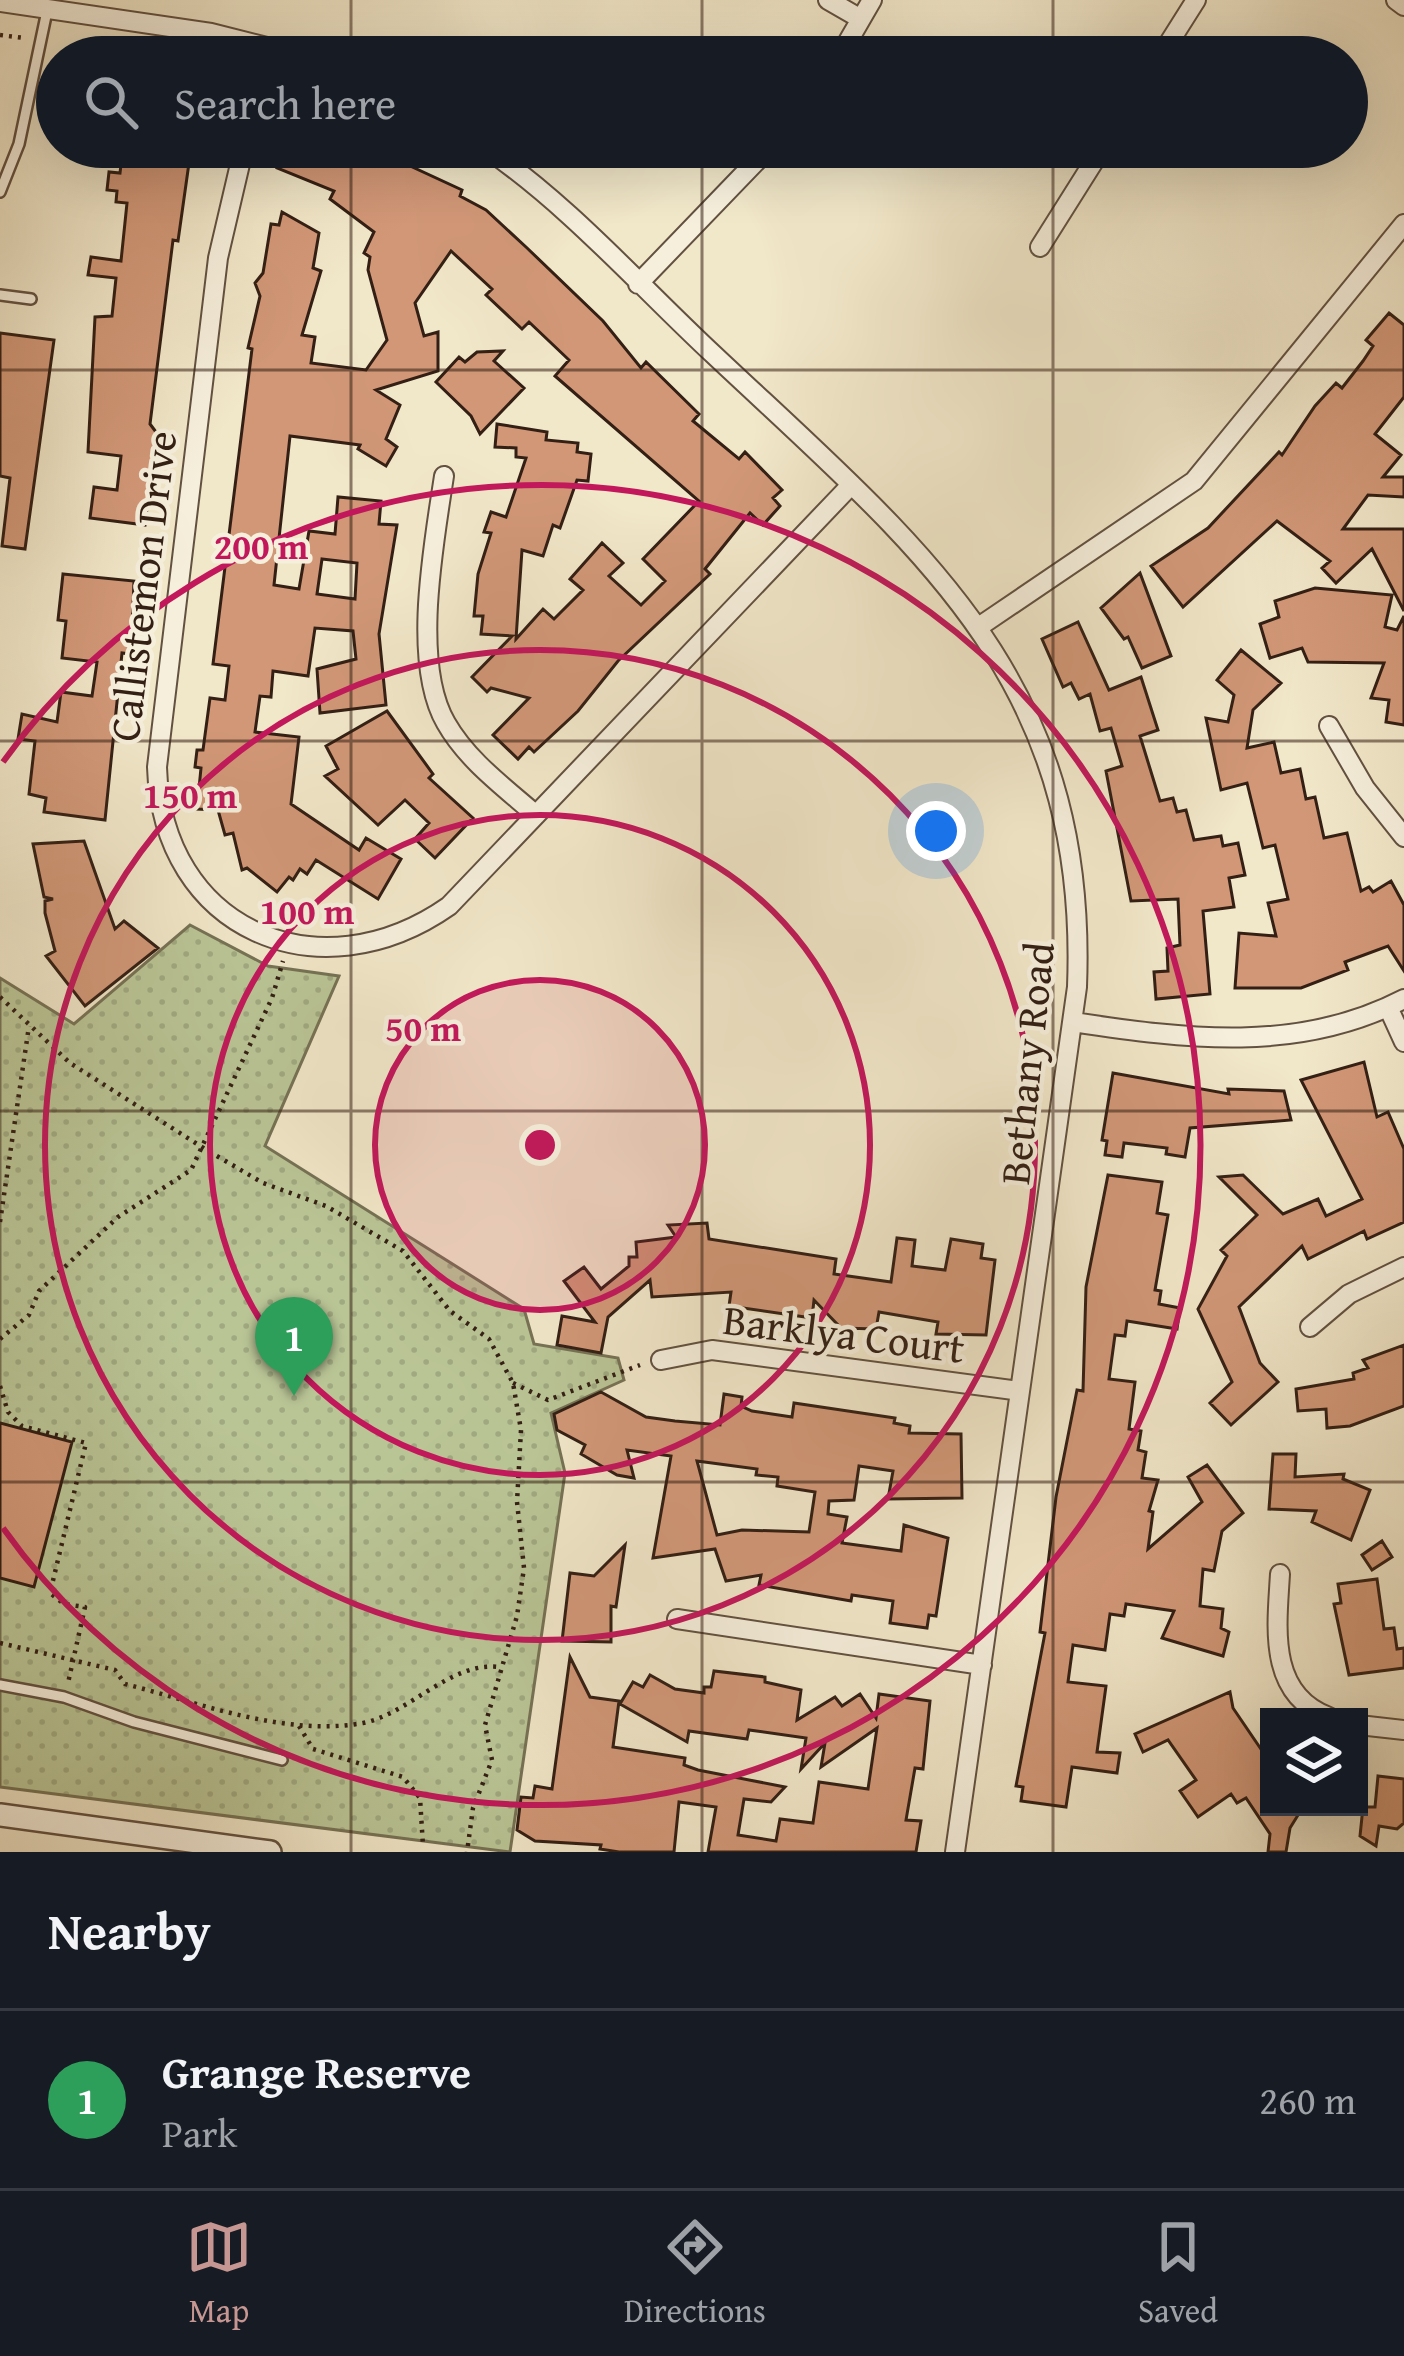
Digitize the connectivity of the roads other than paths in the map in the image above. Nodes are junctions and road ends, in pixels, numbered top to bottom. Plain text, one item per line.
1 (828, 0) edge
2 (872, 0) edge
3 (1196, 0) edge
4 (1396, 0) edge
5 (0, 2) edge
6 (1404, 6) edge
7 (47, 11) junction
8 (861, 19) junction
9 (43, 36) edge
10 (184, 36) edge
11 (851, 36) edge
12 (1173, 36) edge
13 (36, 67) edge
14 (239, 168) edge
15 (511, 168) edge
16 (750, 168) edge
17 (1090, 168) edge
18 (0, 192) edge
19 (1404, 224) edge
20 (1040, 247) dead end
21 (638, 284) junction
22 (0, 295) edge
23 (31, 299) dead end
24 (444, 476) dead end
25 (850, 485) junction
26 (980, 626) junction
27 (1329, 726) dead end
28 (536, 815) junction
29 (1404, 836) edge
30 (1396, 1003) edge
31 (1073, 1022) junction
32 (1404, 1042) edge
33 (1404, 1267) edge
34 (1310, 1327) dead end
35 (661, 1360) road end
36 (1020, 1391) junction
37 (1280, 1574) dead end
38 (676, 1619) dead end
39 (982, 1665) junction
40 (0, 1685) edge
41 (1316, 1708) edge
42 (1368, 1726) edge
43 (1404, 1730) edge
44 (282, 1760) dead end
45 (0, 1815) edge
46 (270, 1852) edge
47 (955, 1852) edge

1 - 8 street
2 - 8 street
3 - 12 street
4 - 6 street
5 - 7 street
7 - 9 lane
7 - 10 street
8 - 11 street
13 - 18 lane
14 - 28 street, Callistemon Drive
15 - 21 street, Bethany Road
16 - 21 street
17 - 20 street
19 - 26 street
21 - 25 street, Bethany Road
22 - 23 lane
24 - 28 street
25 - 26 street, Bethany Road
25 - 28 street, Callistemon Drive
26 - 31 street, Bethany Road
27 - 29 street
30 - 31 street
30 - 32 street
31 - 36 street, Bethany Road
33 - 34 street
35 - 36 street, Barklya Court
36 - 39 street, Bethany Road
37 - 41 street
38 - 39 street
39 - 47 street, Bethany Road
40 - 44 lane
42 - 43 street
45 - 46 street

